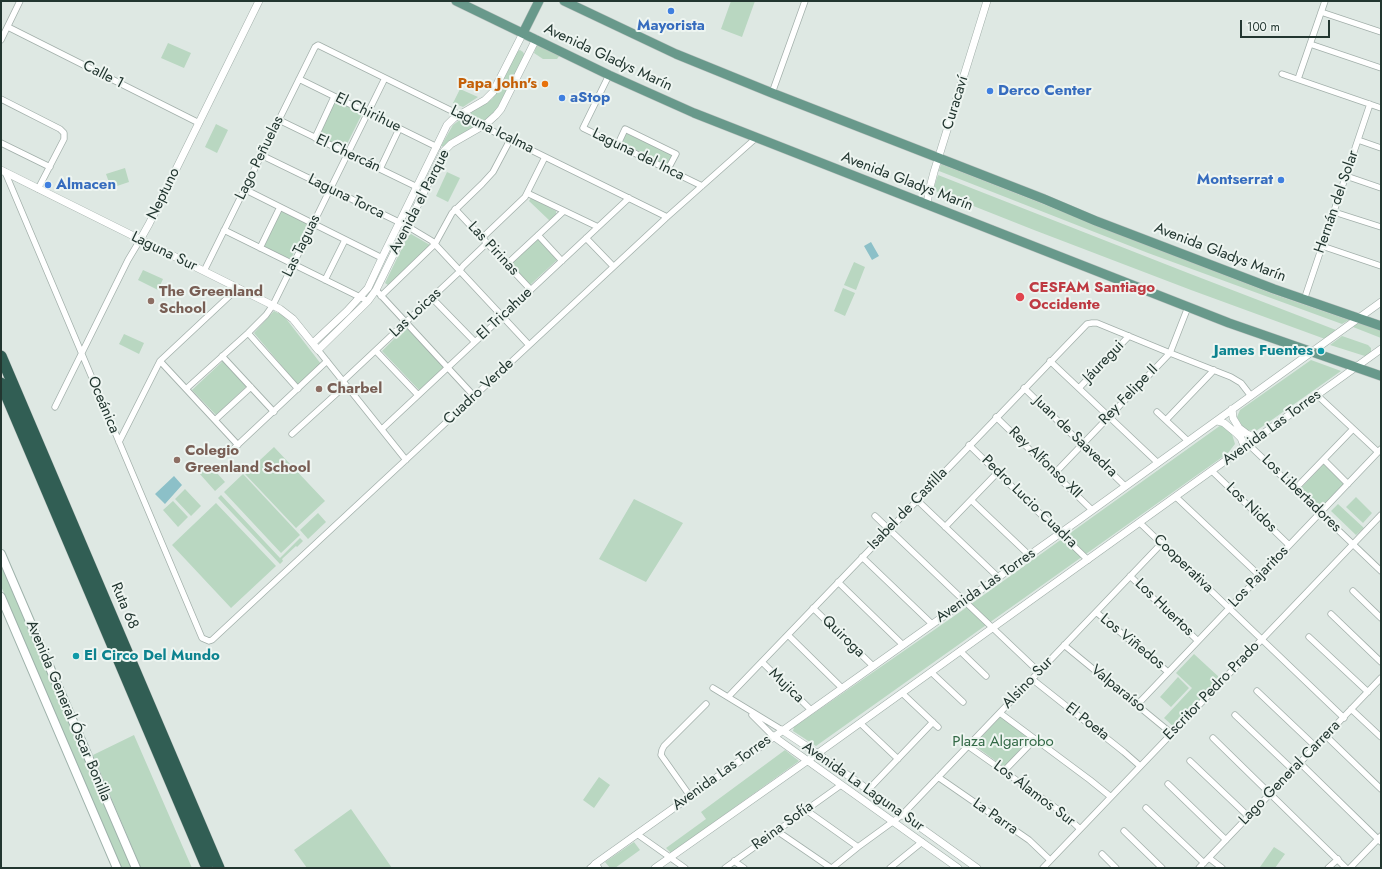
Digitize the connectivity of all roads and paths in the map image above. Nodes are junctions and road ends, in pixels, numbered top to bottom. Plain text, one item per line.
1 (20, 1) edge
2 (259, 1) edge
3 (456, 1) edge
4 (540, 1) edge
5 (564, 1) edge
6 (805, 1) edge
7 (987, 1) edge
8 (1325, 1) edge
9 (1321, 12) junction
10 (8, 27) junction
11 (1381, 32) edge
12 (523, 33) junction
13 (536, 39) junction
14 (1, 40) edge
15 (1310, 44) junction
16 (316, 45) joint
17 (1381, 68) edge
18 (1282, 74) dead end
19 (609, 75) junction
20 (385, 78) junction
21 (299, 79) junction
22 (1298, 79) junction
23 (772, 93) junction
24 (334, 97) junction
25 (1, 100) edge
26 (1370, 104) junction
27 (1381, 108) edge
28 (368, 113) junction
29 (460, 115) junction
30 (278, 120) junction
31 (199, 123) junction
32 (482, 126) junction
33 (399, 129) junction
34 (314, 138) junction
35 (756, 138) junction
36 (510, 140) junction
37 (1358, 140) junction
38 (1, 143) edge
39 (618, 144) junction
40 (437, 147) junction
41 (1381, 148) edge
42 (348, 153) junction
43 (262, 155) junction
44 (545, 157) junction
45 (939, 158) junction
46 (50, 167) junction
47 (380, 169) junction
48 (668, 170) junction
49 (3, 171) edge
50 (1346, 176) junction
51 (702, 186) junction
52 (417, 187) junction
53 (1381, 188) edge
54 (38, 189) junction
55 (244, 189) junction
56 (330, 189) junction
57 (527, 193) junction
58 (629, 198) junction
59 (927, 205) junction
60 (280, 207) junction
61 (455, 209) junction
62 (564, 211) junction
63 (1334, 212) junction
64 (667, 217) junction
65 (399, 223) junction
66 (313, 224) junction
67 (407, 226) junction
68 (598, 227) junction
69 (1381, 227) edge
70 (224, 230) junction
71 (538, 235) junction
72 (482, 238) junction
73 (586, 238) junction
74 (140, 240) junction
75 (345, 240) junction
76 (487, 243) junction
77 (436, 244) junction
78 (1322, 246) junction
79 (260, 248) junction
80 (382, 258) junction
81 (562, 261) junction
82 (293, 264) junction
83 (507, 264) junction
84 (613, 266) junction
85 (1381, 266) edge
86 (460, 270) junction
87 (204, 272) junction
88 (325, 280) junction
89 (238, 288) junction
90 (376, 290) junction
91 (531, 290) junction
92 (381, 296) junction
93 (361, 298) junction
94 (432, 298) junction
95 (1304, 300) junction
96 (368, 301) junction
97 (1381, 302) edge
98 (273, 305) junction
99 (1188, 307) junction
100 (503, 316) junction
101 (1358, 318) junction
102 (406, 323) junction
103 (1381, 326) edge
104 (248, 333) junction
105 (1129, 336) junction
106 (475, 342) junction
107 (313, 343) junction
108 (529, 345) junction
109 (1381, 349) edge
110 (318, 350) junction
111 (376, 351) junction
112 (1310, 352) junction
113 (82, 353) junction
114 (1170, 353) junction
115 (1, 356) edge
116 (222, 356) junction
117 (160, 361) junction
118 (328, 361) junction
119 (1050, 361) junction
120 (1356, 367) junction
121 (448, 368) junction
122 (1214, 370) junction
123 (1381, 376) edge
124 (1, 383) edge
125 (345, 383) junction
126 (251, 387) junction
127 (1024, 388) junction
128 (1079, 388) junction
129 (186, 389) junction
130 (298, 389) junction
131 (418, 395) junction
132 (474, 396) junction
133 (1251, 396) junction
134 (1318, 396) junction
135 (55, 407) dead end
136 (1232, 409) junction
137 (274, 412) junction
138 (1157, 412) dead end
139 (1108, 416) junction
140 (996, 417) junction
141 (215, 420) junction
142 (1166, 420) junction
143 (1217, 421) junction
144 (382, 429) junction
145 (1354, 429) junction
146 (292, 434) dead end
147 (1258, 438) junction
148 (1188, 441) junction
149 (119, 442) junction
150 (1082, 444) junction
151 (238, 445) junction
152 (970, 445) junction
153 (1247, 446) junction
154 (1380, 451) edge
155 (229, 453) dead end
156 (406, 460) junction
157 (1324, 460) junction
158 (1158, 463) junction
159 (1212, 471) junction
160 (998, 472) junction
161 (1054, 473) junction
162 (1348, 484) junction
163 (1125, 486) junction
164 (1295, 489) junction
165 (1176, 497) junction
166 (917, 500) junction
167 (972, 500) junction
168 (1092, 510) junction
169 (1320, 513) junction
170 (1381, 515) edge
171 (875, 516) dead end
172 (1140, 523) junction
173 (945, 527) junction
174 (889, 529) junction
175 (1061, 533) junction
176 (1162, 543) junction
177 (1353, 544) junction
178 (1289, 545) junction
179 (1, 554) edge
180 (1029, 555) junction
181 (862, 557) junction
182 (1088, 560) junction
183 (1381, 571) edge
184 (1130, 576) junction
185 (1260, 576) junction
186 (998, 577) junction
187 (838, 582) junction
188 (1353, 591) dead end
189 (1, 597) edge
190 (964, 601) junction
191 (813, 608) junction
192 (1229, 608) junction
193 (1096, 612) junction
194 (1331, 614) dead end
195 (1381, 618) edge
196 (932, 624) junction
197 (992, 628) junction
198 (788, 635) junction
199 (1309, 637) dead end
200 (202, 638) joint
201 (1262, 639) junction
202 (1198, 641) junction
203 (903, 644) junction
204 (1064, 645) junction
205 (960, 651) junction
206 (762, 662) junction
207 (1381, 662) edge
208 (873, 666) junction
209 (931, 672) junction
210 (1039, 672) junction
211 (1168, 672) junction
212 (986, 676) dead end
213 (1032, 679) junction
214 (1380, 682) edge
215 (713, 688) dead end
216 (842, 688) junction
217 (1258, 691) dead end
218 (1368, 692) junction
219 (902, 693) junction
220 (728, 697) junction
221 (963, 702) dead end
222 (706, 704) dead end
223 (1137, 705) junction
224 (747, 708) junction
225 (1352, 709) junction
226 (811, 710) junction
227 (1000, 713) junction
228 (1235, 715) dead end
229 (1344, 718) junction
230 (933, 722) junction
231 (860, 723) junction
232 (938, 727) dead end
233 (782, 730) junction
234 (1172, 733) junction
235 (773, 736) junction
236 (1326, 736) junction
237 (1381, 737) edge
238 (1213, 738) dead end
239 (1035, 739) junction
240 (968, 746) junction
241 (1316, 747) junction
242 (817, 753) junction
243 (898, 759) junction
244 (807, 761) junction
245 (1190, 761) dead end
246 (1300, 763) junction
247 (1140, 766) junction
248 (1293, 770) junction
249 (1004, 771) junction
250 (938, 777) junction
251 (1168, 784) dead end
252 (841, 785) junction
253 (1381, 789) edge
254 (868, 790) junction
255 (1270, 794) junction
256 (690, 796) junction
257 (1111, 797) junction
258 (1146, 808) dead end
259 (806, 810) junction
260 (902, 815) junction
261 (1249, 816) junction
262 (893, 822) junction
263 (1080, 829) junction
264 (777, 831) junction
265 (1124, 831) dead end
266 (637, 834) junction
267 (1380, 839) edge
268 (1226, 840) junction
269 (922, 842) junction
270 (858, 847) junction
271 (1102, 854) dead end
272 (670, 858) junction
273 (1209, 858) junction
274 (1338, 859) junction
275 (1050, 860) junction
276 (734, 861) junction
277 (1204, 863) junction
278 (594, 867) edge
279 (116, 868) edge
280 (136, 868) edge
281 (207, 868) edge
282 (219, 868) edge
283 (655, 868) edge
284 (685, 868) edge
285 (725, 868) edge
286 (744, 868) edge
287 (831, 868) edge
288 (890, 868) edge
289 (958, 868) edge
290 (977, 868) edge
291 (1043, 868) edge
292 (1116, 868) edge
293 (1162, 868) edge
294 (1199, 868) edge
295 (1222, 868) edge
296 (1328, 868) edge
297 (1346, 868) edge
298 (1350, 868) edge

1 - 10 street
2 - 31 street, Neptuno
3 - 12 main road, Avenida Gladys Marín
4 - 12 main road
5 - 23 main road, Avenida Gladys Marín
6 - 23 street
7 - 45 street, Curacaví
8 - 9 street
9 - 11 street
9 - 15 street
10 - 14 street
10 - 31 street, Calle 1
12 - 13 main road, Avenida Gladys Marín
12 - 29 street, Avenida el Parque
13 - 19 main road, Avenida Gladys Marín
13 - 32 street, Avenida el Parque
15 - 17 street
15 - 22 street
16 - 20 street, Laguna Icalma
16 - 21 street, Lago Peñuelas
18 - 22 street
19 - 35 main road, Avenida Gladys Marín
19 - 39 street, Laguna del Inca
20 - 28 street, Las Taguas
20 - 29 street, Laguna Icalma
21 - 24 street, El Chirihue
21 - 30 street, Lago Peñuelas
22 - 26 street
23 - 45 main road, Avenida Gladys Marín
24 - 28 street, El Chirihue
24 - 34 street
25 - 46 street
26 - 27 street
26 - 37 street, Hernán del Solar
28 - 33 street, El Chirihue
28 - 42 street, Las Taguas
29 - 32 street, Laguna Icalma
29 - 40 street, Avenida el Parque
30 - 34 street, El Chercán
30 - 43 street, Lago Peñuelas
31 - 74 street, Neptuno
32 - 36 street, Laguna Icalma
32 - 67 street, Avenida el Parque
33 - 40 street, El Chirihue
33 - 47 street
34 - 42 street, El Chercán
35 - 51 street, Cuadro Verde
35 - 59 main road, Avenida Gladys Marín
36 - 44 street, Laguna Icalma
36 - 61 street
37 - 41 street
37 - 50 street, Hernán del Solar
38 - 46 street
39 - 48 street, Laguna del Inca
39 - 48 street
40 - 52 street, Avenida el Parque
42 - 47 street, El Chercán
42 - 56 street, Las Taguas
43 - 55 street, Lago Peñuelas
43 - 56 street, Laguna Torca
44 - 57 street
44 - 58 street, Laguna Icalma
45 - 59 street, Curacaví
45 - 95 main road, Avenida Gladys Marín
46 - 54 street
47 - 52 street, El Chercán
48 - 51 street, Laguna del Inca
49 - 54 street, Laguna Sur
49 - 113 street, Oceánica
50 - 53 street
50 - 63 street, Hernán del Solar
51 - 64 street, Cuadro Verde
52 - 65 street, Avenida el Parque
54 - 74 street, Laguna Sur
55 - 60 street
55 - 70 street, Lago Peñuelas
56 - 65 street, Laguna Torca
56 - 66 street, Las Taguas
57 - 62 street
57 - 72 street
58 - 64 street, Laguna Icalma
58 - 68 street, El Tricahue
59 - 99 main road, Avenida Gladys Marín
60 - 66 street
60 - 79 street
61 - 72 street, Las Pirinas
61 - 77 street
62 - 68 street
62 - 71 street
63 - 69 street
63 - 78 street, Hernán del Solar
64 - 84 street, Cuadro Verde
65 - 67 street, Laguna Torca
65 - 80 street, Avenida el Parque
66 - 75 street
66 - 82 street, Las Taguas
67 - 77 street, Laguna Torca
67 - 90 street, Avenida el Parque
68 - 73 street, El Tricahue
70 - 79 street
70 - 87 street, Lago Peñuelas
71 - 81 street
71 - 83 street
72 - 76 street, Las Pirinas
73 - 81 street, El Tricahue
73 - 84 street
74 - 87 street, Laguna Sur
74 - 113 street, Neptuno
75 - 80 street
75 - 88 street
76 - 83 street, Las Pirinas
76 - 86 street, Las Loicas
77 - 86 street, Laguna Torca
77 - 92 street
78 - 85 street
78 - 95 street, Hernán del Solar
79 - 82 street
80 - 93 street, Avenida el Parque
81 - 91 street, El Tricahue
82 - 88 street
82 - 98 street, Las Taguas
83 - 91 street, Las Pirinas
84 - 108 street, Cuadro Verde
86 - 94 street, Las Loicas
86 - 100 street, Laguna Torca
87 - 89 street, Laguna Sur
88 - 93 street
89 - 98 street, Laguna Sur
89 - 117 street
90 - 92 street
90 - 96 street, Avenida el Parque
91 - 100 street, El Tricahue
92 - 102 street
93 - 96 street
93 - 107 street, Avenida el Parque
94 - 102 street, Las Loicas
94 - 106 street
95 - 101 main road, Avenida Gladys Marín
96 - 110 street, Avenida el Parque
97 - 101 street, Avenida Las Torres
98 - 104 street, Las Taguas
98 - 107 street, Laguna Sur
99 - 112 main road, Avenida Gladys Marín
99 - 114 street, Rey Felipe II
100 - 106 street, El Tricahue
100 - 108 street, Laguna Torca
101 - 103 main road, Avenida Gladys Marín
101 - 112 street, Avenida Las Torres
102 - 111 street, Las Loicas
102 - 121 street
104 - 116 street, Las Taguas
104 - 130 street
105 - 114 street
105 - 119 street, Isabel de Castilla
105 - 128 street, Jáuregui
106 - 121 street, El Tricahue
107 - 110 street, Laguna Sur
108 - 132 street, Cuadro Verde
109 - 120 street, Avenida Las Torres
110 - 118 street, Laguna Sur
111 - 125 street, Las Loicas
111 - 131 street
112 - 120 main road, Avenida Gladys Marín
112 - 133 street, Avenida Las Torres
113 - 135 street, Neptuno
113 - 149 street, Oceánica
114 - 122 street
114 - 139 street, Rey Felipe II
115 - 282 highway, Ruta 68
116 - 126 street
116 - 129 street, Las Taguas
117 - 129 street
117 - 149 street
118 - 125 street, Laguna Sur
118 - 130 street
119 - 127 street, Isabel de Castilla
119 - 128 street
120 - 123 main road, Avenida Gladys Marín
120 - 134 street, Avenida Las Torres
121 - 131 street, El Tricahue
121 - 132 street
122 - 133 street
122 - 142 street
124 - 281 highway, Ruta 68
125 - 144 street, Laguna Sur
125 - 146 street, Las Loicas
126 - 137 street
126 - 141 street
127 - 140 street, Isabel de Castilla
127 - 150 street, Juan de Saavedra
128 - 139 street
129 - 141 street
130 - 137 street
131 - 144 street, El Tricahue
132 - 156 street, Cuadro Verde
133 - 136 street, Avenida Las Torres
134 - 145 street
134 - 147 street, Avenida Las Torres
136 - 143 street, Avenida Las Torres
136 - 147 street
137 - 151 street
138 - 142 street
139 - 150 street, Rey Felipe II
139 - 158 street
140 - 152 street, Isabel de Castilla
140 - 161 street, Rey Alfonso XII
141 - 151 street
142 - 148 street
143 - 148 street, Avenida Las Torres
143 - 153 street
144 - 156 street, Laguna Sur
145 - 154 street
145 - 157 street
147 - 153 street, Avenida Las Torres
148 - 158 street, Avenida Las Torres
149 - 200 street, Oceánica
150 - 161 street, Rey Felipe II
150 - 163 street, Juan de Saavedra
151 - 155 street
152 - 160 street, Pedro Lucio Cuadra
152 - 166 street, Isabel de Castilla
153 - 159 street, Avenida Las Torres
153 - 164 street, Los Libertadores
154 - 162 street, Los Pajaritos
156 - 200 street, Cuadro Verde
157 - 162 street
157 - 164 street
158 - 163 street, Avenida Las Torres
159 - 165 street, Avenida Las Torres
159 - 178 street, Los Nidos
160 - 167 street
160 - 175 street, Pedro Lucio Cuadra
161 - 168 street, Rey Alfonso XII
162 - 169 street, Los Pajaritos
163 - 168 street, Avenida Las Torres
164 - 169 street, Los Libertadores
165 - 172 street, Avenida Las Torres
165 - 185 street
166 - 173 street
166 - 174 street, Isabel de Castilla
167 - 173 street
167 - 180 street
168 - 175 street, Avenida Las Torres
169 - 177 street, Los Libertadores
169 - 178 street, Los Pajaritos
170 - 177 street, Escritor Pedro Prado
171 - 174 street
172 - 176 street, Cooperativa
172 - 182 street, Avenida Las Torres
173 - 186 street
174 - 181 street, Isabel de Castilla
174 - 190 street
175 - 180 street, Avenida Las Torres
175 - 182 street, Pedro Lucio Cuadra
176 - 184 street, Alsino Sur
176 - 192 street, Cooperativa
177 - 183 street, Los Libertadores
177 - 201 street, Escritor Pedro Prado
178 - 185 street, Los Pajaritos
179 - 280 main road, Avenida General Óscar Bonilla
180 - 186 street, Avenida Las Torres
181 - 187 street, Isabel de Castilla
181 - 196 street
182 - 197 street, Avenida Las Torres
184 - 193 street, Alsino Sur
184 - 202 street, Los Huertos
185 - 192 street, Los Pajaritos
186 - 190 street, Avenida Las Torres
187 - 191 street, Isabel de Castilla
187 - 203 street
188 - 195 street
189 - 279 main road, Avenida General Óscar Bonilla
190 - 196 street, Avenida Las Torres
190 - 197 street
191 - 198 street, Isabel de Castilla
191 - 208 street, Quiroga
192 - 201 street, Cooperativa
192 - 202 street, Los Pajaritos
193 - 204 street, Alsino Sur
193 - 211 street, Los Viñedos
194 - 207 street
196 - 203 street, Avenida Las Torres
197 - 205 street, Avenida Las Torres
197 - 210 street
198 - 206 street, Isabel de Castilla
198 - 216 street
199 - 218 street
201 - 229 street, Cooperativa
201 - 234 street, Escritor Pedro Prado
202 - 211 street, Los Pajaritos
203 - 208 street, Avenida Las Torres
204 - 210 street, Alsino Sur
204 - 223 street, Valparaíso
205 - 209 street, Avenida Las Torres
205 - 212 street
206 - 220 street, Isabel de Castilla
206 - 226 street, Mujica
208 - 216 street, Avenida Las Torres
209 - 219 street, Avenida Las Torres
209 - 221 street
210 - 213 street, Alsino Sur
211 - 223 street, Los Pajaritos
213 - 227 street, Alsino Sur
213 - 247 street, El Poeta
214 - 218 street, Lago General Carrera
215 - 220 street, Avenida La Laguna Sur
216 - 226 street, Avenida Las Torres
217 - 241 street
218 - 225 street, Lago General Carrera
219 - 230 street
219 - 231 street, Avenida Las Torres
220 - 224 street, Avenida La Laguna Sur
222 - 256 street
223 - 234 street, Valparaíso
224 - 233 street, Avenida La Laguna Sur
224 - 235 street, Avenida La Laguna Sur
225 - 229 street, Lago General Carrera
225 - 237 street
226 - 233 street, Avenida Las Torres
227 - 239 street
227 - 240 street, Alsino Sur
228 - 248 street
229 - 236 street, Lago General Carrera
230 - 232 street
230 - 243 street
231 - 242 street, Avenida Las Torres
231 - 243 street
233 - 235 street, Avenida Las Torres
233 - 242 street, Avenida La Laguna Sur
234 - 247 street, Escritor Pedro Prado
235 - 244 street, Avenida La Laguna Sur
235 - 256 street, Avenida Las Torres
236 - 241 street, Lago General Carrera
236 - 253 street
238 - 255 street
239 - 249 street
239 - 257 street
240 - 249 street, Los Álamos Sur
240 - 250 street, Alsino Sur
241 - 246 street, Lago General Carrera
242 - 244 street, Avenida Las Torres
242 - 254 street, Avenida La Laguna Sur
243 - 254 street
244 - 252 street, Avenida La Laguna Sur
244 - 272 street, Avenida Las Torres
245 - 261 street
246 - 248 street, Lago General Carrera
246 - 267 street
247 - 257 street, Escritor Pedro Prado
248 - 255 street, Lago General Carrera
249 - 263 street, Los Álamos Sur
250 - 260 street, Alsino Sur
250 - 275 street, La Parra
251 - 268 street
252 - 259 street, Reina Sofía
252 - 262 street, Avenida La Laguna Sur
254 - 260 street, Avenida La Laguna Sur
255 - 261 street, Lago General Carrera
255 - 274 street
256 - 266 street, Avenida Las Torres
257 - 263 street, Escritor Pedro Prado
258 - 277 street
259 - 264 street, Reina Sofía
259 - 270 street
260 - 262 street, Alsino Sur
260 - 290 street, Avenida La Laguna Sur
261 - 268 street, Lago General Carrera
262 - 269 street, Avenida La Laguna Sur
262 - 270 street, Alsino Sur
263 - 275 street, Escritor Pedro Prado
264 - 276 street, Reina Sofía
264 - 287 street
265 - 293 street
266 - 272 street
266 - 278 street, Avenida Las Torres
267 - 298 street
268 - 273 street, Lago General Carrera
269 - 288 street
269 - 289 street, Avenida La Laguna Sur
270 - 287 street, Alsino Sur
271 - 292 street
272 - 283 street, Avenida Las Torres
272 - 284 street
273 - 277 street, Lago General Carrera
273 - 295 street
274 - 296 street
274 - 297 street
275 - 291 street, Escritor Pedro Prado
276 - 285 street, Reina Sofía
276 - 286 street
277 - 294 street, Lago General Carrera

